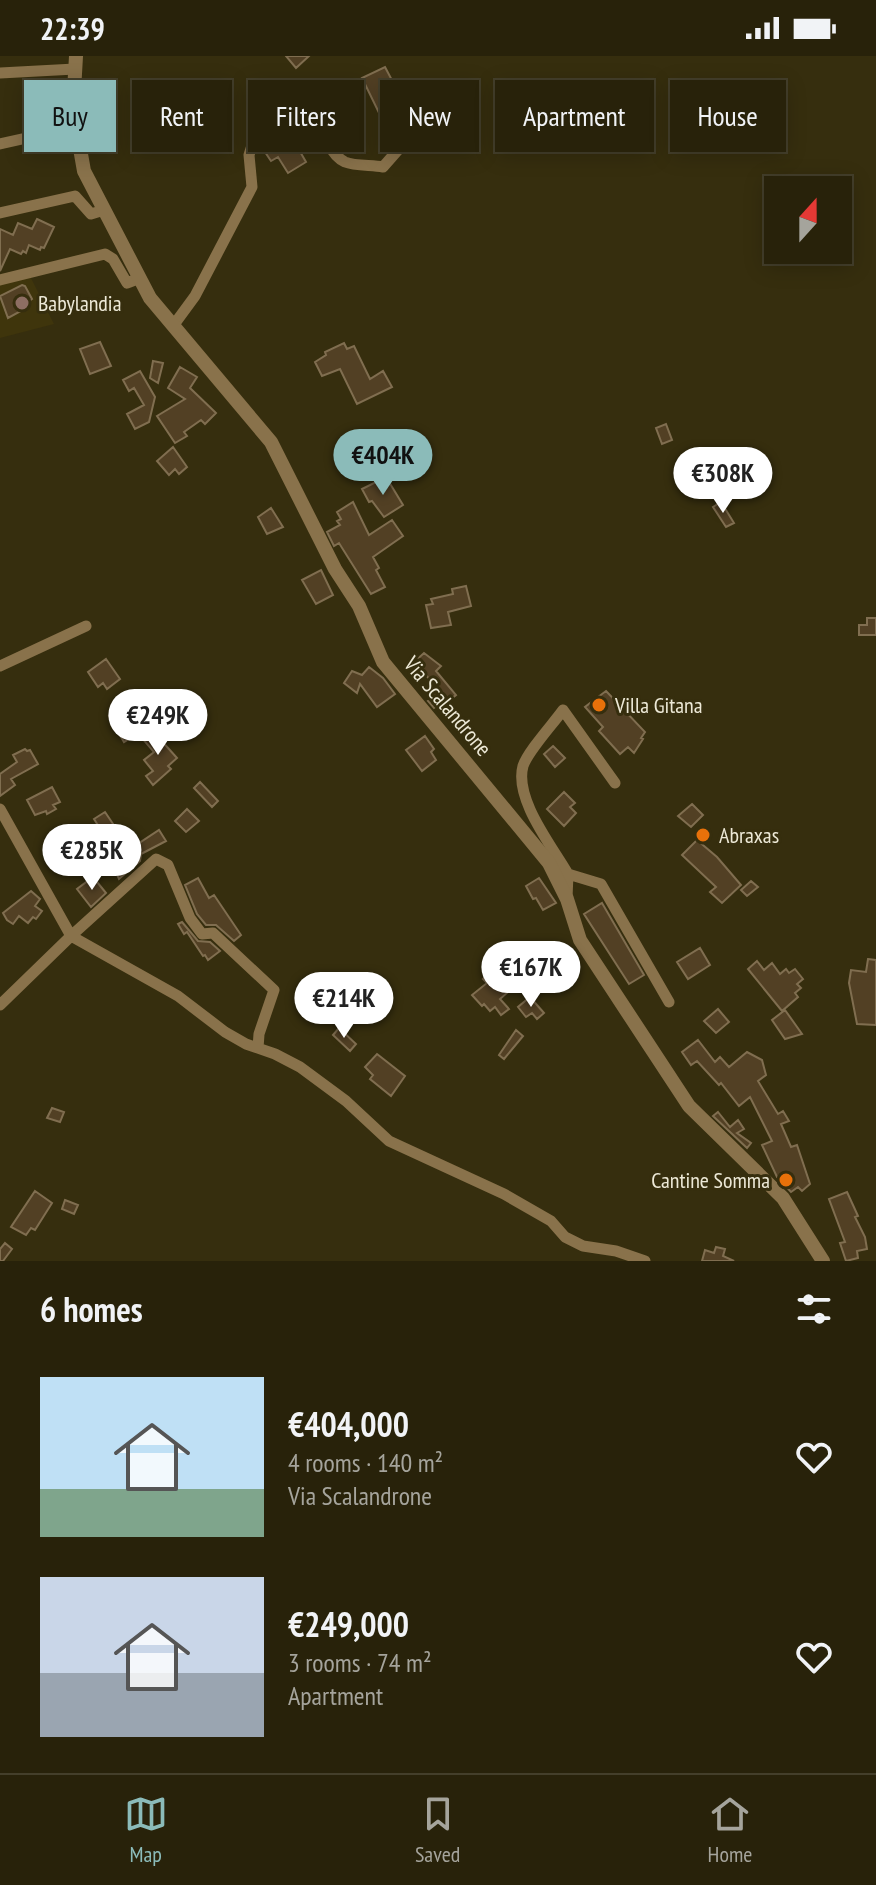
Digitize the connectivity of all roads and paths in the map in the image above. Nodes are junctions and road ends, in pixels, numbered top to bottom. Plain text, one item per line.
1 (76, 63) edge
2 (0, 73) edge
3 (24, 139) edge
4 (0, 144) edge
5 (81, 152) edge
6 (396, 152) edge
7 (104, 210) junction
8 (0, 213) edge
9 (140, 278) junction
10 (0, 280) edge
11 (173, 326) junction
12 (86, 626) dead end
13 (0, 666) edge
14 (615, 783) dead end
15 (0, 809) edge
16 (568, 874) junction
17 (567, 899) junction
18 (71, 936) junction
19 (669, 1002) dead end
20 (0, 1005) edge
21 (258, 1048) junction
22 (645, 1261) edge
23 (823, 1261) edge

1 - 2 street
3 - 4 street
5 - 7 street, Via Scalandrone
6 - 11 street
7 - 8 street
7 - 9 street, Via Scalandrone
9 - 10 street
9 - 11 street, Via Scalandrone
11 - 17 street, Via Scalandrone
12 - 13 street
14 - 16 street
15 - 18 street
16 - 17 street
16 - 19 street
17 - 23 street, Via Scalandrone
18 - 20 street
18 - 21 street
18 - 21 street
21 - 22 street

